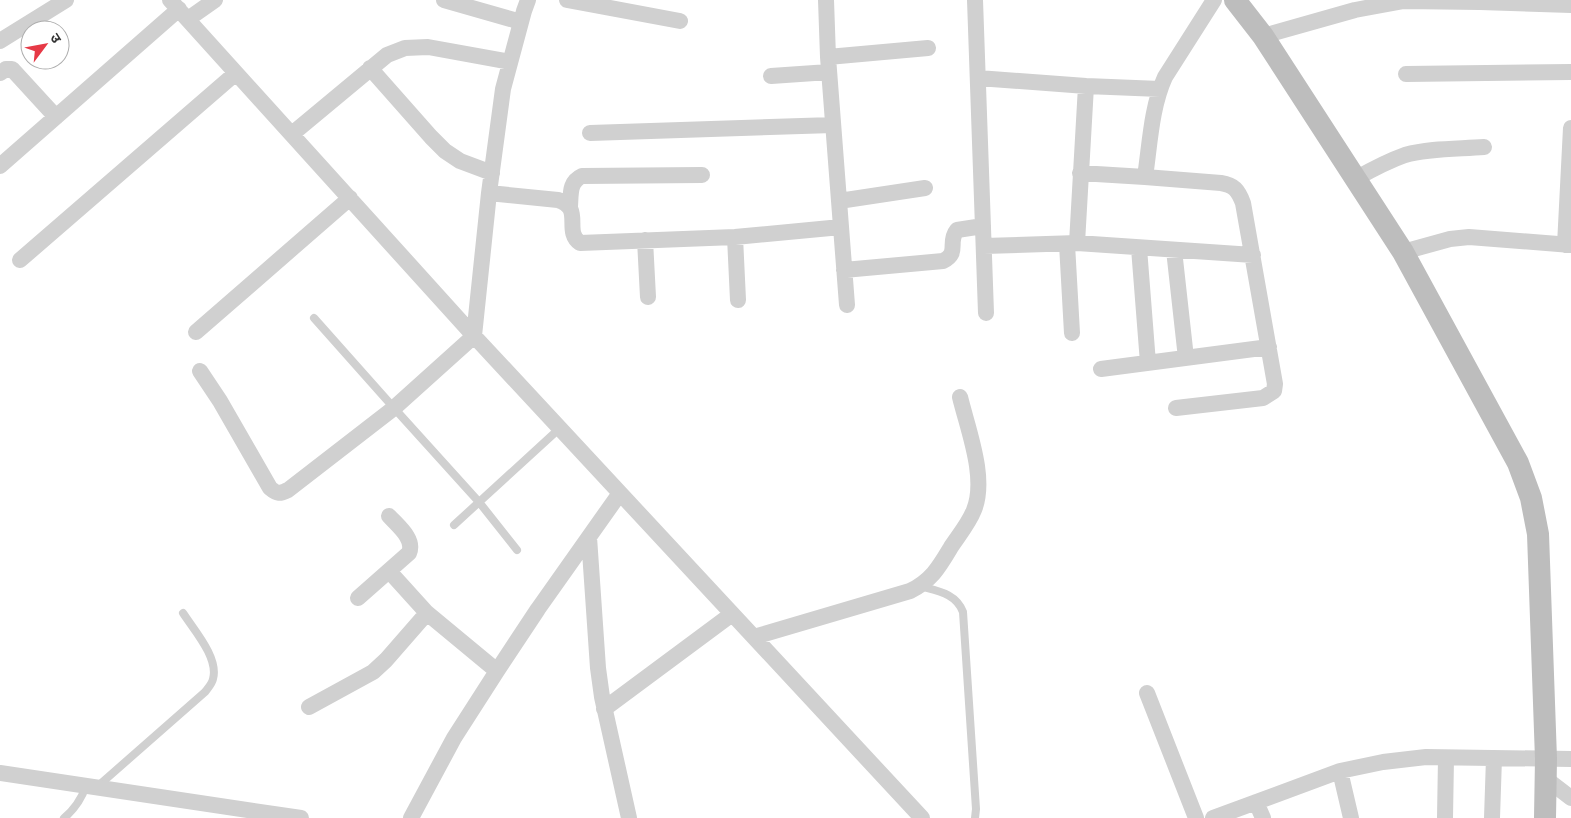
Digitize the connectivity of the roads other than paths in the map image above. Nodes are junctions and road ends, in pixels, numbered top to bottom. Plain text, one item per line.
1 (66, 0) edge
2 (215, 0) edge
3 (444, 0) edge
4 (528, 0) edge
5 (567, 0) edge
6 (826, 0) edge
7 (975, 0) edge
8 (1214, 0) edge
9 (1235, 0) edge
10 (1480, 1) edge
11 (1571, 5) edge
12 (179, 9) edge
13 (680, 21) dead end
14 (521, 22) junction
15 (1262, 36) junction
16 (0, 41) edge
17 (928, 48) dead end
18 (510, 62) junction
19 (828, 64) junction
20 (370, 68) junction
21 (1571, 72) edge
22 (0, 73) edge
23 (236, 73) junction
24 (1406, 74) dead end
25 (771, 76) dead end
26 (978, 78) junction
27 (1086, 86) junction
28 (1160, 89) junction
29 (56, 117) junction
30 (833, 126) junction
31 (1571, 128) edge
32 (590, 132) dead end
33 (292, 134) junction
34 (1484, 147) dead end
35 (0, 166) edge
36 (1080, 173) junction
37 (492, 174) junction
38 (702, 175) dead end
39 (1145, 178) junction
40 (1355, 179) junction
41 (925, 188) dead end
42 (489, 193) junction
43 (350, 198) junction
44 (839, 201) junction
45 (570, 206) junction
46 (983, 226) junction
47 (841, 227) junction
48 (736, 237) junction
49 (645, 240) junction
50 (1072, 243) junction
51 (1568, 245) edge
52 (984, 246) junction
53 (1139, 248) junction
54 (1174, 250) junction
55 (1402, 252) junction
56 (1252, 255) junction
57 (20, 260) dead end
58 (844, 270) junction
59 (648, 296) dead end
60 (738, 300) dead end
61 (847, 305) dead end
62 (986, 313) dead end
63 (314, 318) dead end
64 (196, 332) dead end
65 (1072, 333) dead end
66 (474, 336) junction
67 (1268, 347) junction
68 (1186, 358) junction
69 (1148, 363) junction
70 (1102, 369) dead end
71 (200, 370) dead end
72 (960, 397) dead end
73 (394, 408) junction
74 (1176, 408) dead end
75 (560, 428) junction
76 (620, 493) junction
77 (480, 502) junction
78 (389, 516) dead end
79 (454, 525) dead end
80 (589, 537) junction
81 (518, 550) dead end
82 (388, 571) junction
83 (920, 586) junction
84 (358, 598) dead end
85 (183, 613) dead end
86 (427, 614) junction
87 (732, 614) junction
88 (754, 637) junction
89 (498, 671) junction
90 (1147, 693) dead end
91 (309, 707) dead end
92 (604, 709) junction
93 (1446, 758) junction
94 (1494, 758) junction
95 (1571, 759) edge
96 (1546, 768) junction
97 (1340, 771) junction
98 (0, 773) edge
99 (91, 787) junction
100 (1571, 798) edge
101 (1256, 802) junction
102 (267, 816) edge
103 (64, 818) edge
104 (301, 818) edge
105 (411, 818) edge
106 (629, 818) edge
107 (922, 818) edge
108 (975, 818) edge
109 (1196, 818) edge
110 (1213, 818) edge
111 (1263, 818) edge
112 (1351, 818) edge
113 (1445, 818) edge
114 (1492, 818) edge
115 (1545, 818) edge

1 - 16 street
2 - 12 street
3 - 14 street
4 - 14 street
5 - 13 street
6 - 19 street
7 - 26 street
8 - 28 street
9 - 15 street
10 - 11 street
10 - 15 street
12 - 23 street
12 - 29 street
14 - 18 street
15 - 40 street
17 - 19 street
18 - 20 street
18 - 37 street
19 - 25 street
19 - 30 street
20 - 33 street
20 - 37 street
21 - 24 street
22 - 29 street
23 - 33 street
23 - 57 street
26 - 27 street
26 - 46 street
27 - 28 street
27 - 36 street
28 - 39 street
29 - 35 street
30 - 32 street
30 - 44 street
31 - 51 street
33 - 43 street
34 - 40 street
36 - 39 street
36 - 50 street
37 - 42 street
38 - 45 street
39 - 56 street
40 - 55 street
41 - 44 street
42 - 45 street
42 - 66 street
43 - 64 street
43 - 66 street
44 - 47 street
45 - 49 street
46 - 52 street
46 - 58 street
47 - 48 street
47 - 58 street
48 - 49 street
48 - 60 street
49 - 59 street
50 - 52 street
50 - 53 street
50 - 65 street
51 - 55 street
52 - 62 street
53 - 54 street
53 - 69 street
54 - 56 street
54 - 68 street
55 - 96 street
56 - 67 street
58 - 61 street
63 - 73 lane
66 - 73 street
66 - 75 street
67 - 68 street
67 - 74 street
68 - 69 street
69 - 70 street
71 - 73 street
72 - 83 street
73 - 77 lane
75 - 76 street
75 - 77 lane
76 - 80 street
76 - 87 street
77 - 79 lane
77 - 81 lane
78 - 82 street
80 - 89 street
80 - 92 street
82 - 84 street
82 - 86 street
83 - 88 street
83 - 108 lane
85 - 99 lane
86 - 89 street
86 - 91 street
87 - 88 street
87 - 92 street
88 - 107 street
89 - 105 street
90 - 109 street
92 - 106 street
93 - 94 street
93 - 97 street
93 - 113 street
94 - 96 street
94 - 114 street
95 - 96 street
96 - 100 street
96 - 115 street
97 - 101 street
97 - 112 street
98 - 99 street
99 - 102 street
99 - 103 lane
101 - 110 street
101 - 111 street
102 - 104 street

